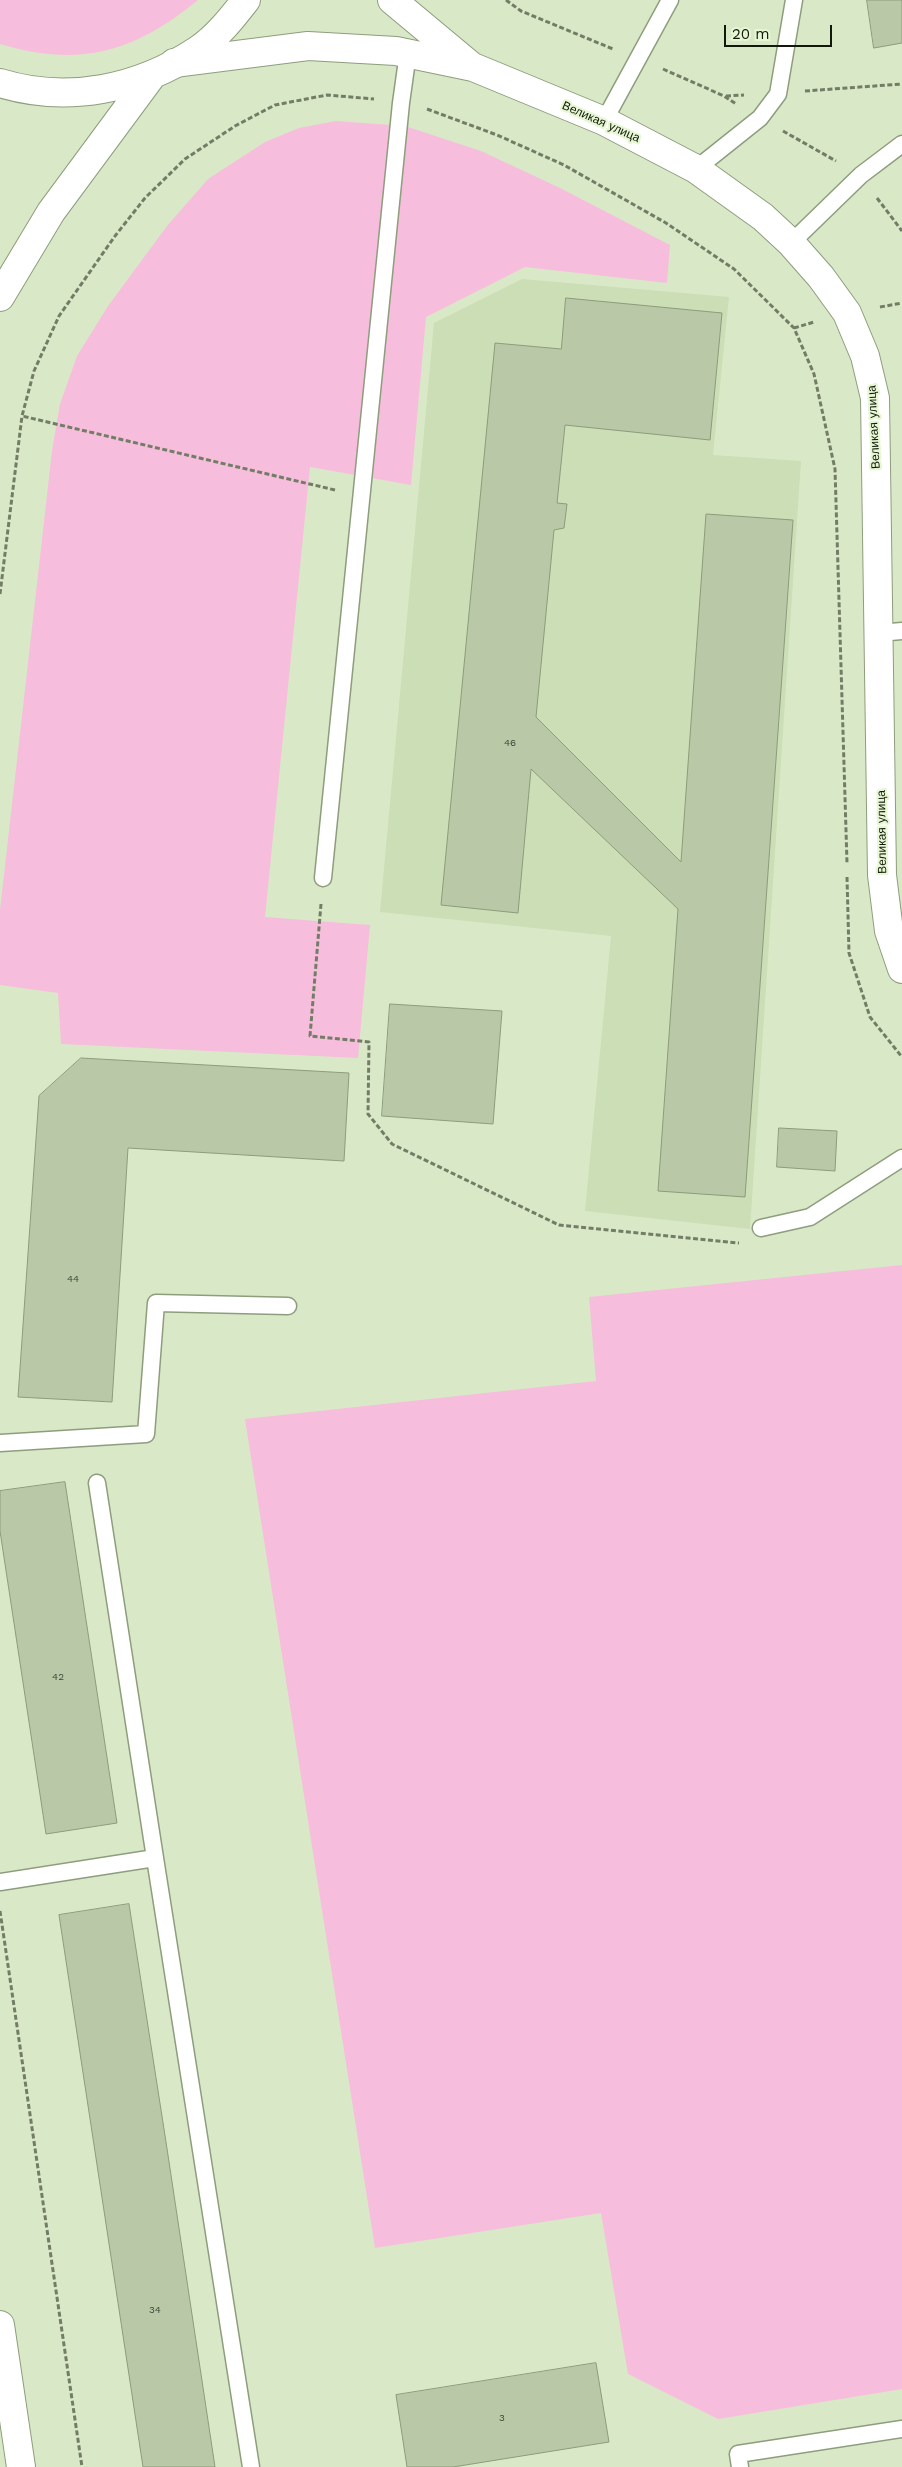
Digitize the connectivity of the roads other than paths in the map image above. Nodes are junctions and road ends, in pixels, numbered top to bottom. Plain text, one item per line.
1 (246, 0) edge
2 (392, 0) edge
3 (670, 0) edge
4 (794, 0) edge
5 (408, 53) junction
6 (473, 67) junction
7 (163, 69) junction
8 (0, 83) edge
9 (604, 121) junction
10 (902, 144) edge
11 (696, 169) junction
12 (791, 243) junction
13 (0, 297) edge
14 (891, 632) edge
15 (323, 878) road end
16 (902, 969) edge
17 (902, 1158) edge
18 (761, 1228) road end
19 (288, 1306) dead end
20 (0, 1443) edge
21 (97, 1483) dead end
22 (156, 1858) junction
23 (0, 1882) edge
24 (0, 2325) edge
25 (902, 2429) edge
26 (20, 2467) edge
27 (251, 2467) edge
28 (740, 2467) edge

1 - 7 main road
2 - 6 main road
3 - 9 lane
4 - 11 lane
5 - 6 main road
5 - 7 main road
5 - 15 lane
6 - 9 main road, Великая улица
7 - 8 main road
7 - 13 main road
9 - 11 main road, Великая улица
10 - 12 lane
11 - 12 main road, Великая улица
12 - 14 main road, Великая улица
14 - 16 main road, Великая улица
17 - 18 lane
19 - 20 lane
21 - 22 lane
22 - 23 lane
22 - 27 lane
24 - 26 main road
25 - 28 lane

